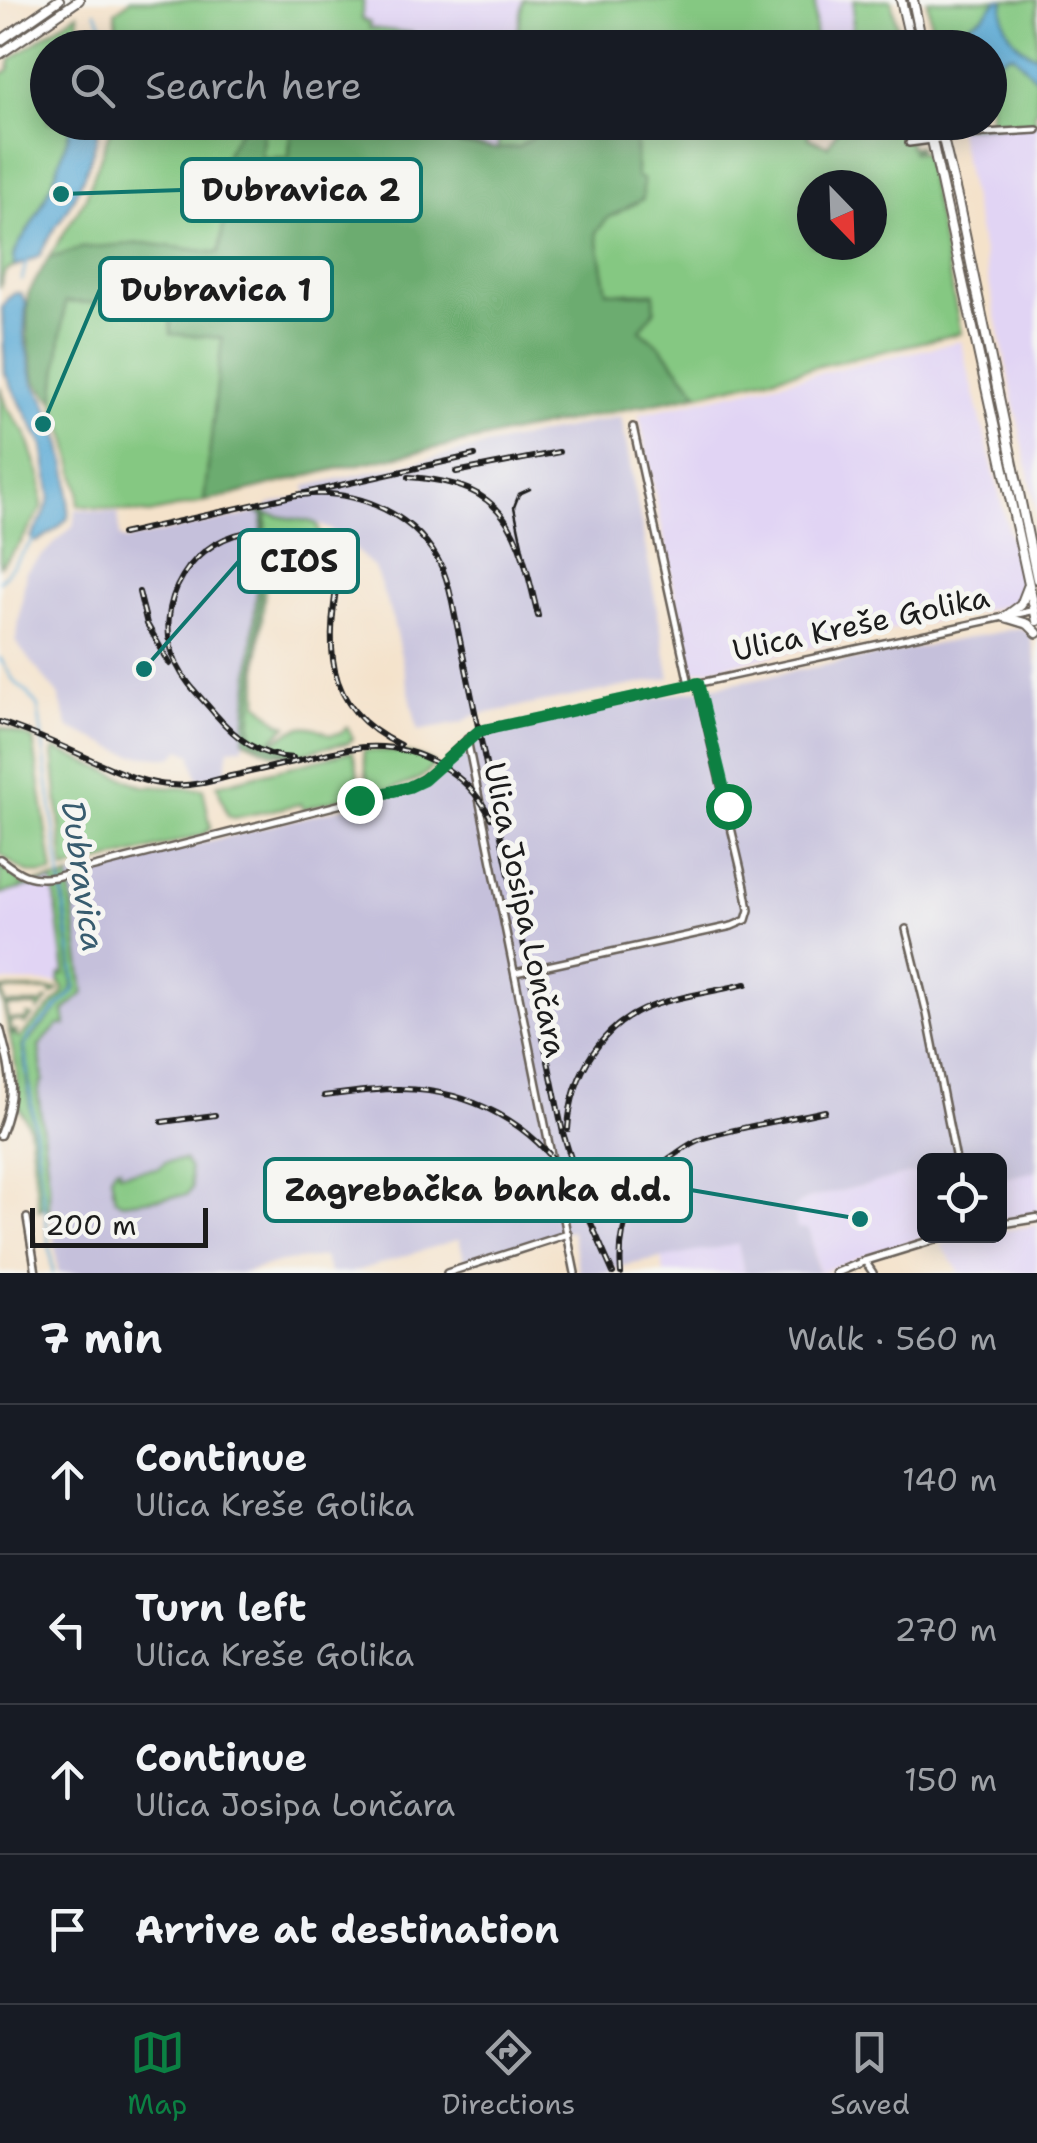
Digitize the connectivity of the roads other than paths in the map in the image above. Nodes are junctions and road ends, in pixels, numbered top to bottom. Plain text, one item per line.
1 (59, 0) edge
2 (78, 0) edge
3 (901, 0) edge
4 (912, 0) edge
5 (35, 30) edge
6 (908, 30) edge
7 (919, 30) edge
8 (30, 33) edge
9 (0, 41) edge
10 (0, 54) edge
11 (1037, 130) edge
12 (1007, 131) edge
13 (931, 140) joint
14 (943, 140) edge
15 (909, 143) dead end
16 (632, 427) dead end
17 (1033, 581) edge
18 (1036, 610) edge
19 (1004, 617) junction
20 (1037, 621) edge
21 (1037, 633) edge
22 (698, 683) junction
23 (689, 684) junction
24 (467, 739) junction
25 (0, 860) edge
26 (906, 929) dead end
27 (515, 973) junction
28 (0, 1028) edge
29 (0, 1135) edge
30 (955, 1153) edge
31 (27, 1218) dead end
32 (1037, 1218) edge
33 (1007, 1223) edge
34 (568, 1234) junction
35 (923, 1243) edge
36 (864, 1261) junction
37 (466, 1270) edge
38 (36, 1273) edge
39 (447, 1273) edge
40 (575, 1273) edge
41 (836, 1273) edge
42 (873, 1273) edge

1 - 9 main road
2 - 5 main road
3 - 6 main road
4 - 7 main road
8 - 10 main road
11 - 12 street
13 - 15 street
13 - 17 main road
14 - 17 main road
16 - 23 street
17 - 18 main road
17 - 19 main road
18 - 19 street, Ulica Kreše Golika
18 - 20 main road
19 - 21 main road
19 - 22 street, Ulica Kreše Golika
22 - 23 street, Ulica Kreše Golika
22 - 27 street, Ulica Kreše Golika
23 - 24 street, Ulica Kreše Golika
24 - 25 street, Ulica Josipa Lončara
24 - 27 street, Ulica Josipa Lončara
26 - 30 street
27 - 34 street, Ulica Josipa Lončara
28 - 29 street
31 - 38 street
32 - 33 street
34 - 37 street
34 - 40 street, Ulica Josipa Lončara
35 - 36 street
36 - 41 street
36 - 42 street
37 - 39 street

